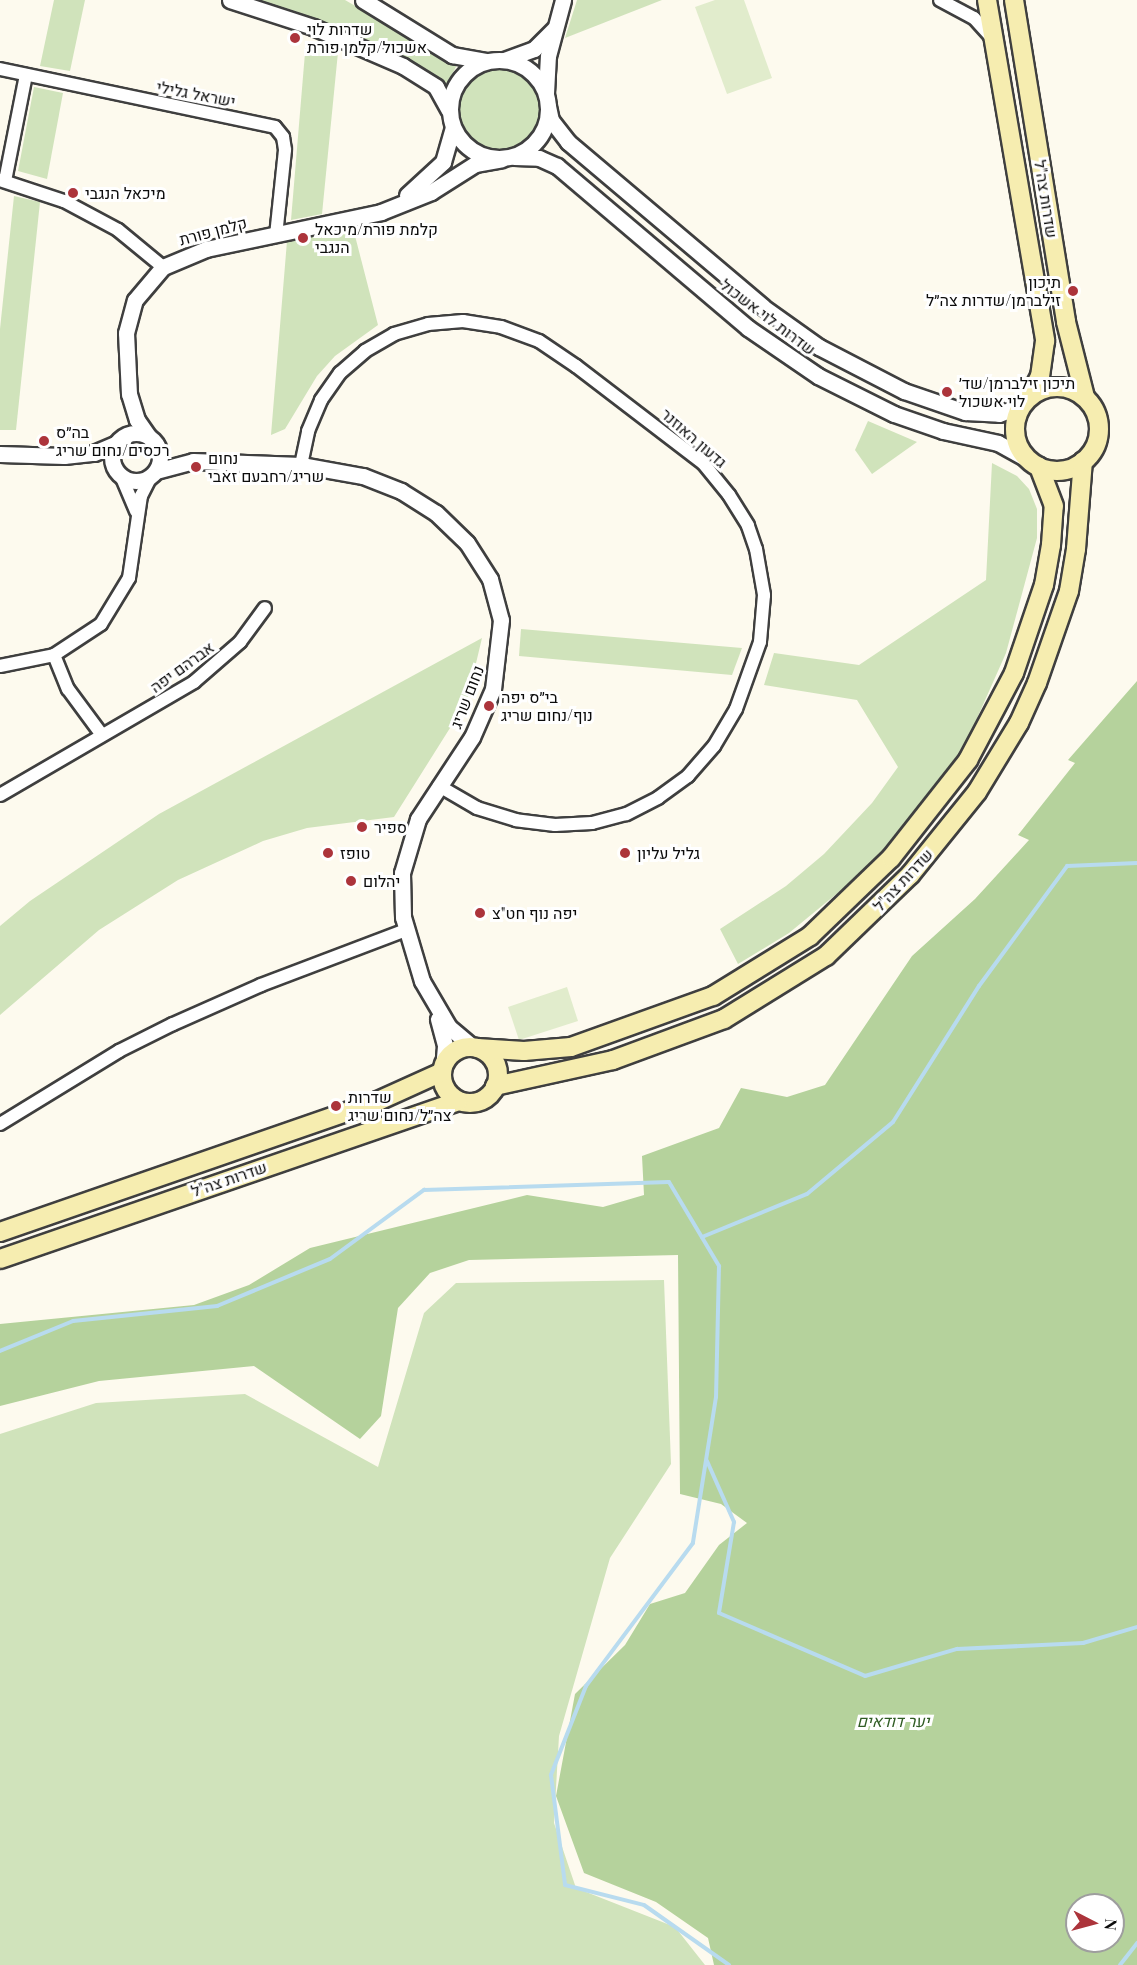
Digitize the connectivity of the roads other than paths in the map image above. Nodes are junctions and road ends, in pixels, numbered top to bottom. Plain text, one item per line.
1 (230, 0) edge
2 (363, 0) edge
3 (563, 0) edge
4 (940, 0) edge
5 (987, 0) edge
6 (1014, 0) edge
7 (558, 21) junction
8 (994, 41) junction
9 (504, 60) junction
10 (488, 61) junction
11 (0, 69) edge
12 (27, 75) junction
13 (548, 103) junction
14 (451, 120) junction
15 (508, 158) junction
16 (2, 180) edge
17 (370, 215) junction
18 (276, 235) junction
19 (164, 267) junction
20 (128, 389) junction
21 (1085, 398) junction
22 (1026, 401) junction
23 (152, 440) junction
24 (117, 442) junction
25 (0, 454) edge
26 (64, 456) junction
27 (193, 461) junction
28 (1083, 461) junction
29 (1034, 463) junction
30 (302, 465) junction
31 (153, 473) junction
32 (120, 475) junction
33 (136, 518) junction
34 (265, 608) dead end
35 (54, 654) junction
36 (0, 666) edge
37 (102, 735) junction
38 (439, 786) junction
39 (0, 795) edge
40 (406, 930) junction
41 (432, 1002) junction
42 (475, 1047) junction
43 (442, 1070) junction
44 (495, 1086) junction
45 (458, 1101) junction
46 (0, 1124) edge
47 (0, 1233) edge
48 (0, 1259) edge

1 - 14 street
2 - 10 street
3 - 7 street
4 - 8 street
5 - 8 main road, שדרות צה"ל
6 - 21 main road, שדרות צה"ל
7 - 9 street
7 - 13 street
8 - 22 main road, שדרות צה"ל
9 - 10 street
9 - 13 street
10 - 14 street
11 - 12 street, ישראל גלילי
12 - 16 street
12 - 18 street, ישראל גלילי
13 - 15 street
13 - 22 street, שדרות לוי אשכול
14 - 15 street
14 - 17 street, קלמן פורת
15 - 17 street, קלמן פורת
15 - 29 street, שדרות לוי אשכול
16 - 19 street
17 - 18 street, קלמן פורת
18 - 19 street, קלמן פורת
19 - 20 street, קלמן פורת
20 - 23 street, קלמן פורת
20 - 24 street, קלמן פורת
21 - 22 main road
21 - 28 main road
22 - 29 main road
23 - 24 street
23 - 27 street, נחום שריג
23 - 31 street
24 - 26 street
24 - 32 street
25 - 26 street
26 - 32 street
27 - 30 street, נחום שריג
27 - 31 street, נחום שריג
28 - 29 main road
28 - 44 main road, שדרות צה"ל
29 - 42 main road, שדרות צה"ל
30 - 38 street, נחום שריג
30 - 38 street, גדעון האוזנר
31 - 32 street
31 - 33 street
32 - 33 street
33 - 35 street
34 - 37 street, אברהם יפה
35 - 36 street
35 - 37 street
37 - 39 street, אברהם יפה
38 - 40 street, נחום שריג
40 - 41 street, נחום שריג
40 - 46 street
41 - 42 street, נחום שריג
41 - 43 street, נחום שריג
42 - 43 main road
42 - 44 main road
43 - 45 main road
43 - 47 main road, שדרות צה"ל
44 - 45 main road
45 - 48 main road, שדרות צה"ל

